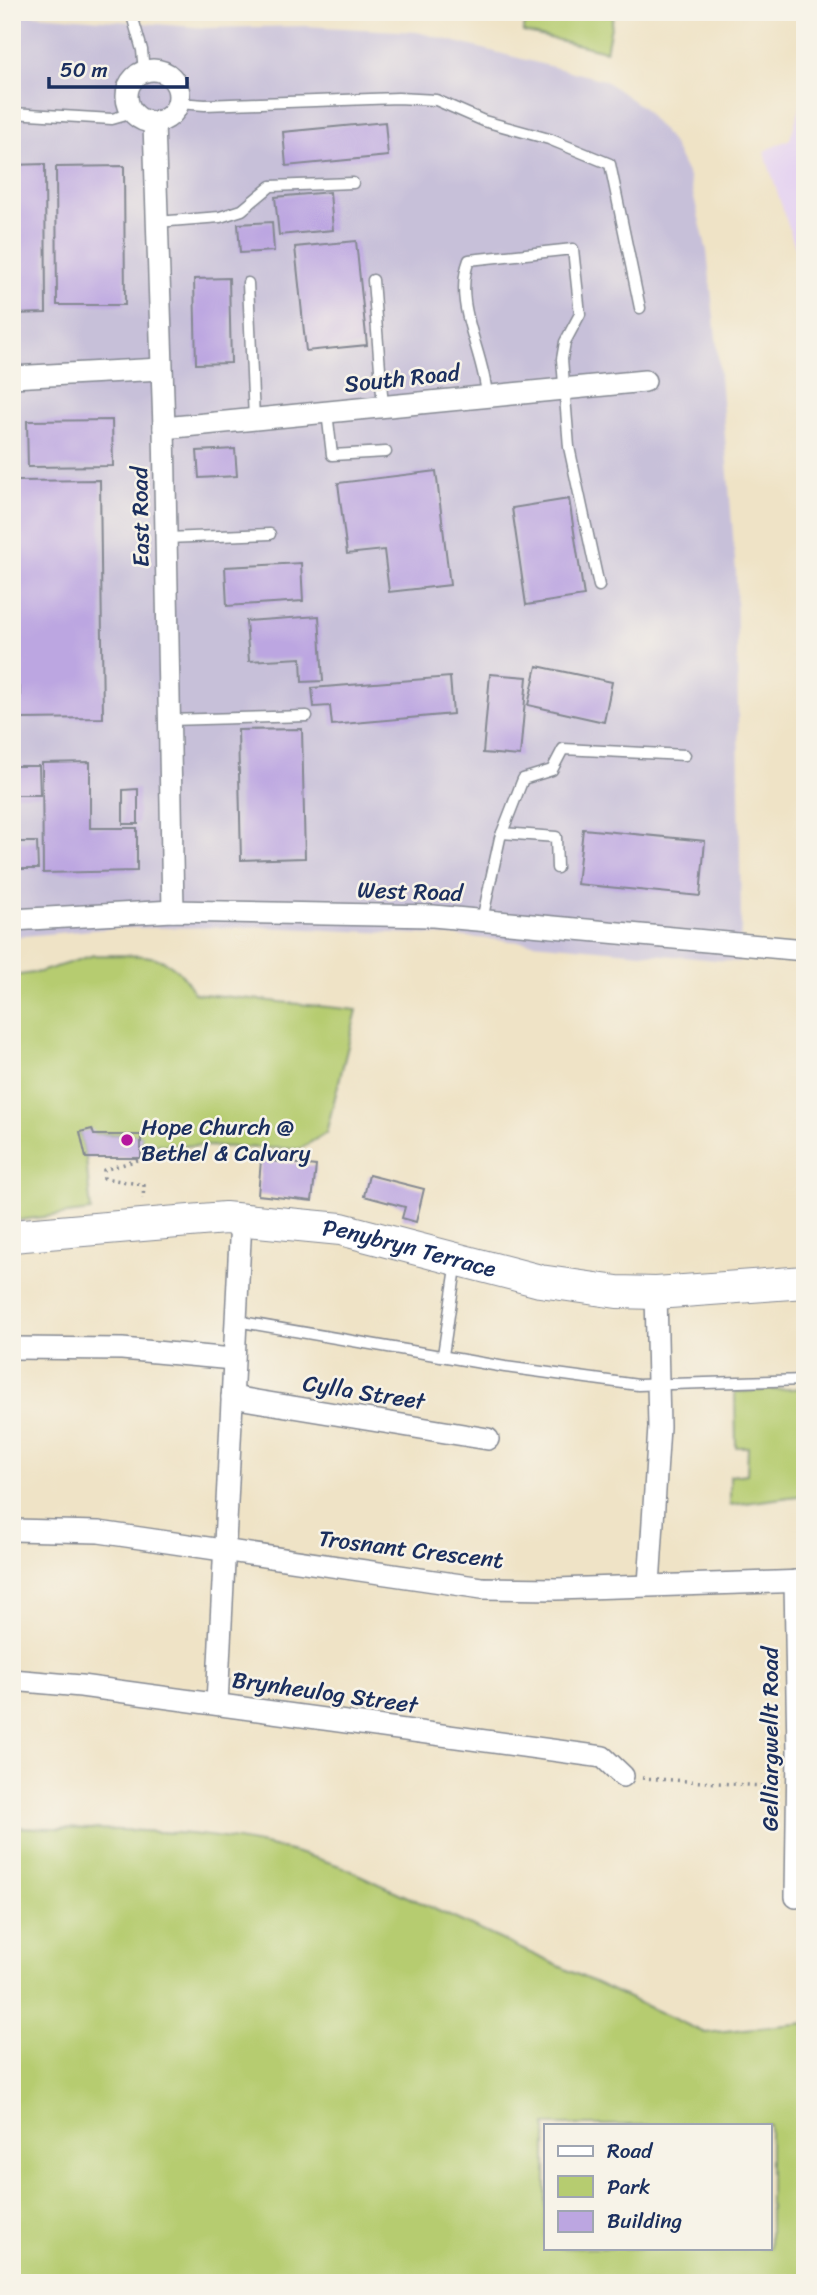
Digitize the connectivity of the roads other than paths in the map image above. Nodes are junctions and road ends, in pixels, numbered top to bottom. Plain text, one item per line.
1 (131, 12) edge
2 (144, 72) junction
3 (178, 103) junction
4 (12, 113) edge
5 (133, 113) junction
6 (154, 122) junction
7 (353, 183) dead end
8 (157, 222) junction
9 (373, 280) dead end
10 (248, 284) dead end
11 (640, 308) dead end
12 (161, 369) junction
13 (12, 377) edge
14 (645, 381) dead end
15 (565, 389) junction
16 (487, 396) junction
17 (383, 407) junction
18 (327, 412) junction
19 (254, 419) junction
20 (164, 428) junction
21 (386, 452) dead end
22 (270, 534) dead end
23 (166, 538) junction
24 (599, 586) dead end
25 (307, 716) dead end
26 (170, 720) junction
27 (685, 755) dead end
28 (502, 834) junction
29 (557, 868) dead end
30 (173, 911) junction
31 (12, 920) edge
32 (482, 920) junction
33 (805, 950) edge
34 (241, 1220) junction
35 (12, 1236) edge
36 (457, 1261) junction
37 (805, 1282) edge
38 (656, 1293) junction
39 (236, 1321) junction
40 (12, 1349) edge
41 (443, 1355) junction
42 (233, 1359) junction
43 (805, 1380) edge
44 (659, 1385) junction
45 (232, 1397) junction
46 (488, 1439) dead end
47 (12, 1530) edge
48 (225, 1550) junction
49 (800, 1581) edge
50 (649, 1585) junction
51 (12, 1681) edge
52 (217, 1704) junction
53 (801, 1751) edge
54 (623, 1776) road end
55 (796, 1897) dead end

1 - 2 lane
2 - 3 street
2 - 5 street
3 - 6 street
3 - 11 lane
4 - 5 lane
5 - 6 street
6 - 8 street, East Road
7 - 8 lane
8 - 12 street, East Road
9 - 17 lane
10 - 19 lane
12 - 13 street
12 - 20 street, East Road
14 - 15 street, South Road
15 - 16 street, South Road
15 - 16 lane
15 - 24 lane
16 - 17 street, South Road
17 - 18 street, South Road
18 - 19 street, South Road
18 - 21 lane
19 - 20 street, South Road
20 - 23 street, East Road
22 - 23 lane
23 - 26 street, East Road
25 - 26 lane
26 - 30 street, East Road
27 - 28 lane
28 - 29 lane
28 - 32 lane
30 - 31 street, West Road
30 - 32 street, West Road
32 - 33 street, West Road
34 - 35 street, Penybryn Terrace
34 - 36 street, Penybryn Terrace
34 - 39 street
36 - 38 street, Penybryn Terrace
36 - 41 lane
37 - 38 street, Penybryn Terrace
38 - 44 street
39 - 41 lane
39 - 42 street
40 - 42 street
41 - 44 lane
42 - 45 street
43 - 44 lane
44 - 50 street
45 - 46 street, Cylla Street
45 - 48 street
47 - 48 street, Trosnant Crescent
48 - 50 street, Trosnant Crescent
48 - 52 street
49 - 50 street, Trosnant Crescent
49 - 53 street, Gelliargwellt Road
51 - 52 street, Brynheulog Street
52 - 54 street, Brynheulog Street
53 - 55 street, Gelliargwellt Road

